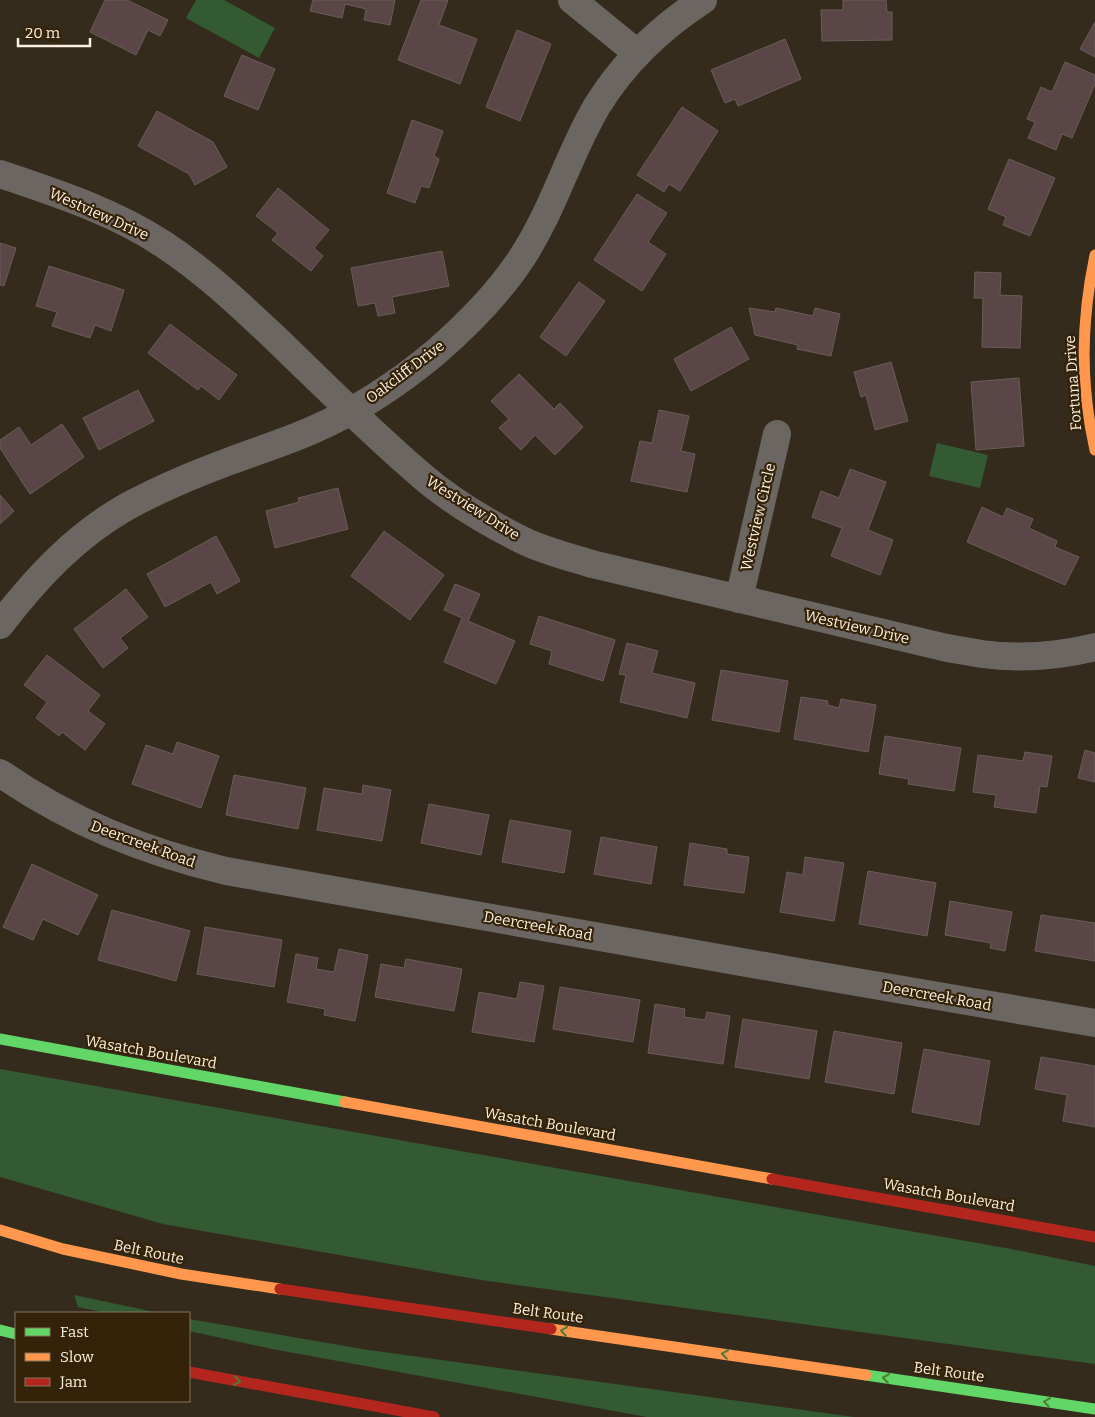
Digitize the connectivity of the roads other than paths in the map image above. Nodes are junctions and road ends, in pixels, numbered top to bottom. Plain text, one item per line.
1 (572, 0) edge
2 (703, 0) edge
3 (637, 53) junction
4 (0, 174) edge
5 (1095, 255) edge
6 (351, 412) junction
7 (777, 434) dead end
8 (1095, 450) edge
9 (739, 599) junction
10 (0, 624) edge
11 (1095, 647) edge
12 (0, 773) edge
13 (1095, 1022) edge
14 (0, 1039) edge
15 (0, 1230) edge
16 (1095, 1237) edge
17 (0, 1330) edge
18 (15, 1334) edge
19 (190, 1372) edge
20 (1095, 1409) edge
21 (434, 1417) edge

1 - 3 street
2 - 3 street, Oakcliff Drive
3 - 6 street, Oakcliff Drive
4 - 6 street, Westview Drive
5 - 8 main road, Fortuna Drive
6 - 9 street, Westview Drive
6 - 10 street, Oakcliff Drive
7 - 9 street, Westview Circle
9 - 11 street, Westview Drive
12 - 13 street, Deercreek Road
14 - 16 main road, Wasatch Boulevard
20 -> 15 main road, Belt Route
17 - 18 main road
19 -> 21 main road

